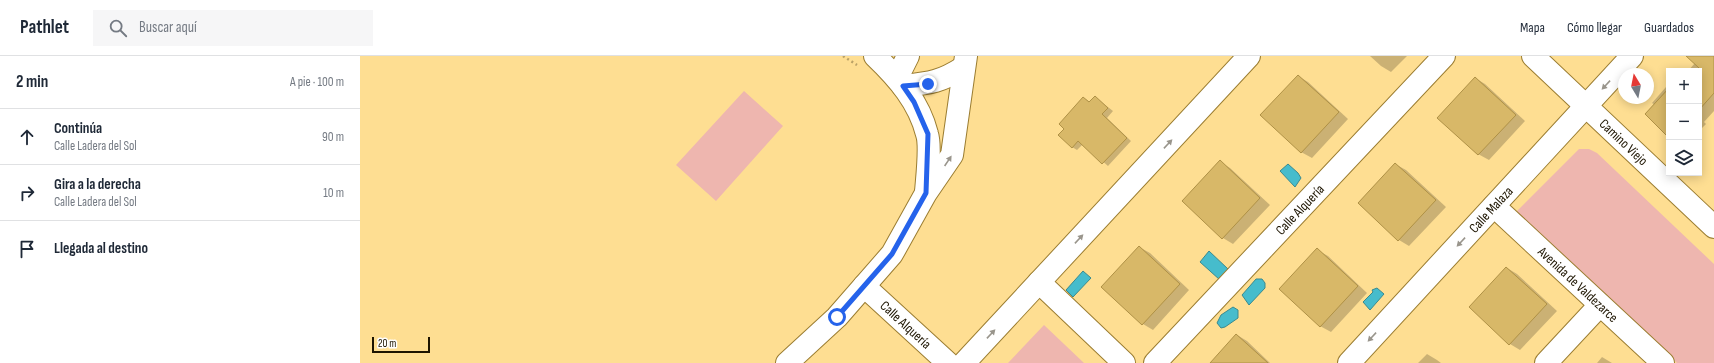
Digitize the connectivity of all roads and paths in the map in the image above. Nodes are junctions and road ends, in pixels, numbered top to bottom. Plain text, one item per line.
1 (843, 56) edge
2 (908, 56) edge
3 (1249, 56) edge
4 (1444, 56) edge
5 (1533, 56) edge
6 (1632, 56) edge
7 (868, 62) edge
8 (965, 62) edge
9 (900, 82) junction
10 (1587, 106) junction
11 (926, 193) junction
12 (1494, 206) junction
13 (1714, 227) edge
14 (1039, 282) junction
15 (864, 286) junction
16 (1600, 305) junction
17 (787, 363) edge
18 (948, 363) edge
19 (964, 363) edge
20 (1124, 363) edge
21 (1155, 363) edge
22 (1349, 363) edge
23 (1546, 363) edge
24 (1663, 363) edge

1 - 7 path
2 - 9 street
14 -> 3 street
4 - 21 street, Calle Alquería
5 - 10 street, Camino Viejo
6 -> 10 street, Calle Malaza
7 - 9 street
8 - 9 street
11 -> 8 street
9 - 11 street
10 - 12 street, Calle Malaza
10 - 13 street, Camino Viejo
11 - 15 street
12 - 16 street, Avenida de Valdezarce
12 -> 22 street, Calle Malaza
19 -> 14 street
14 - 20 street
15 - 17 street
15 - 18 street, Calle Alquería
16 - 23 street
16 - 24 street, Avenida de Valdezarce

